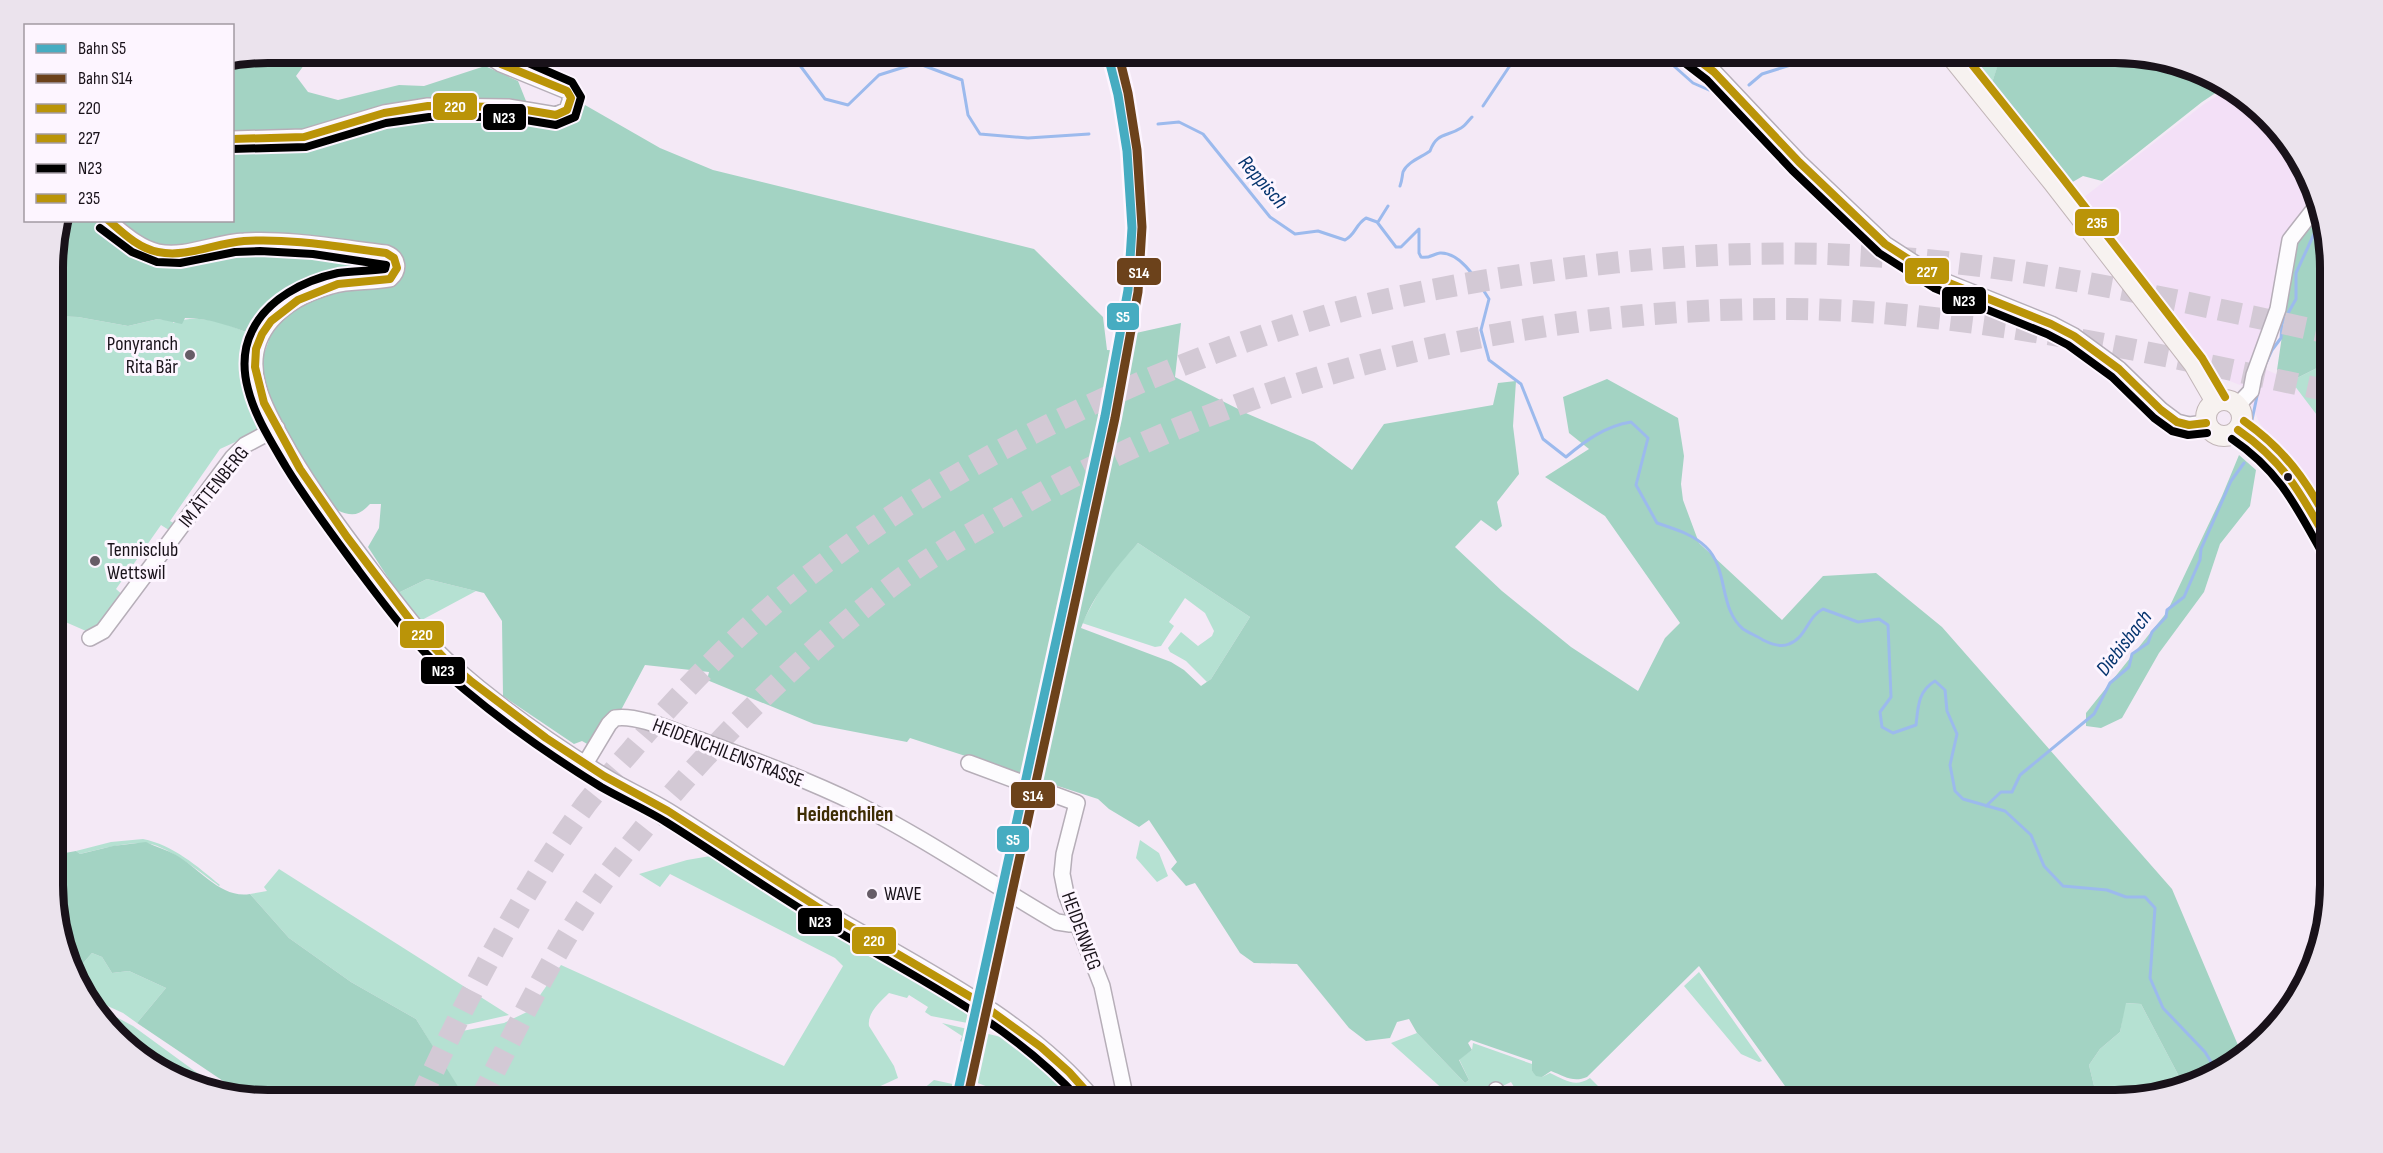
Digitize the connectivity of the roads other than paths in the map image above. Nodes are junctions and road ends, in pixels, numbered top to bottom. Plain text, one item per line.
1 (500, 63) edge
2 (1702, 63) edge
3 (1957, 63) edge
4 (234, 139) edge
5 (2312, 212) edge
6 (110, 222) edge
7 (2216, 402) junction
8 (2237, 406) junction
9 (2206, 423) junction
10 (277, 428) junction
11 (2238, 430) junction
12 (2320, 528) edge
13 (90, 638) dead end
14 (969, 763) dead end
15 (585, 764) junction
16 (1077, 921) junction
17 (1085, 1090) edge
18 (1124, 1090) edge

1 - 4 street
2 - 9 street
3 - 7 main road
5 - 8 street
6 - 10 street
7 - 8 main road
7 - 9 main road
8 - 11 main road
9 - 11 main road
10 - 13 street, IM ÄTTENBERG
10 - 15 street
11 - 12 main road
14 - 16 street, HEIDENWEG
15 - 16 street, HEIDENCHILENSTRASSE
15 - 17 street
16 - 18 street, HEIDENWEG

